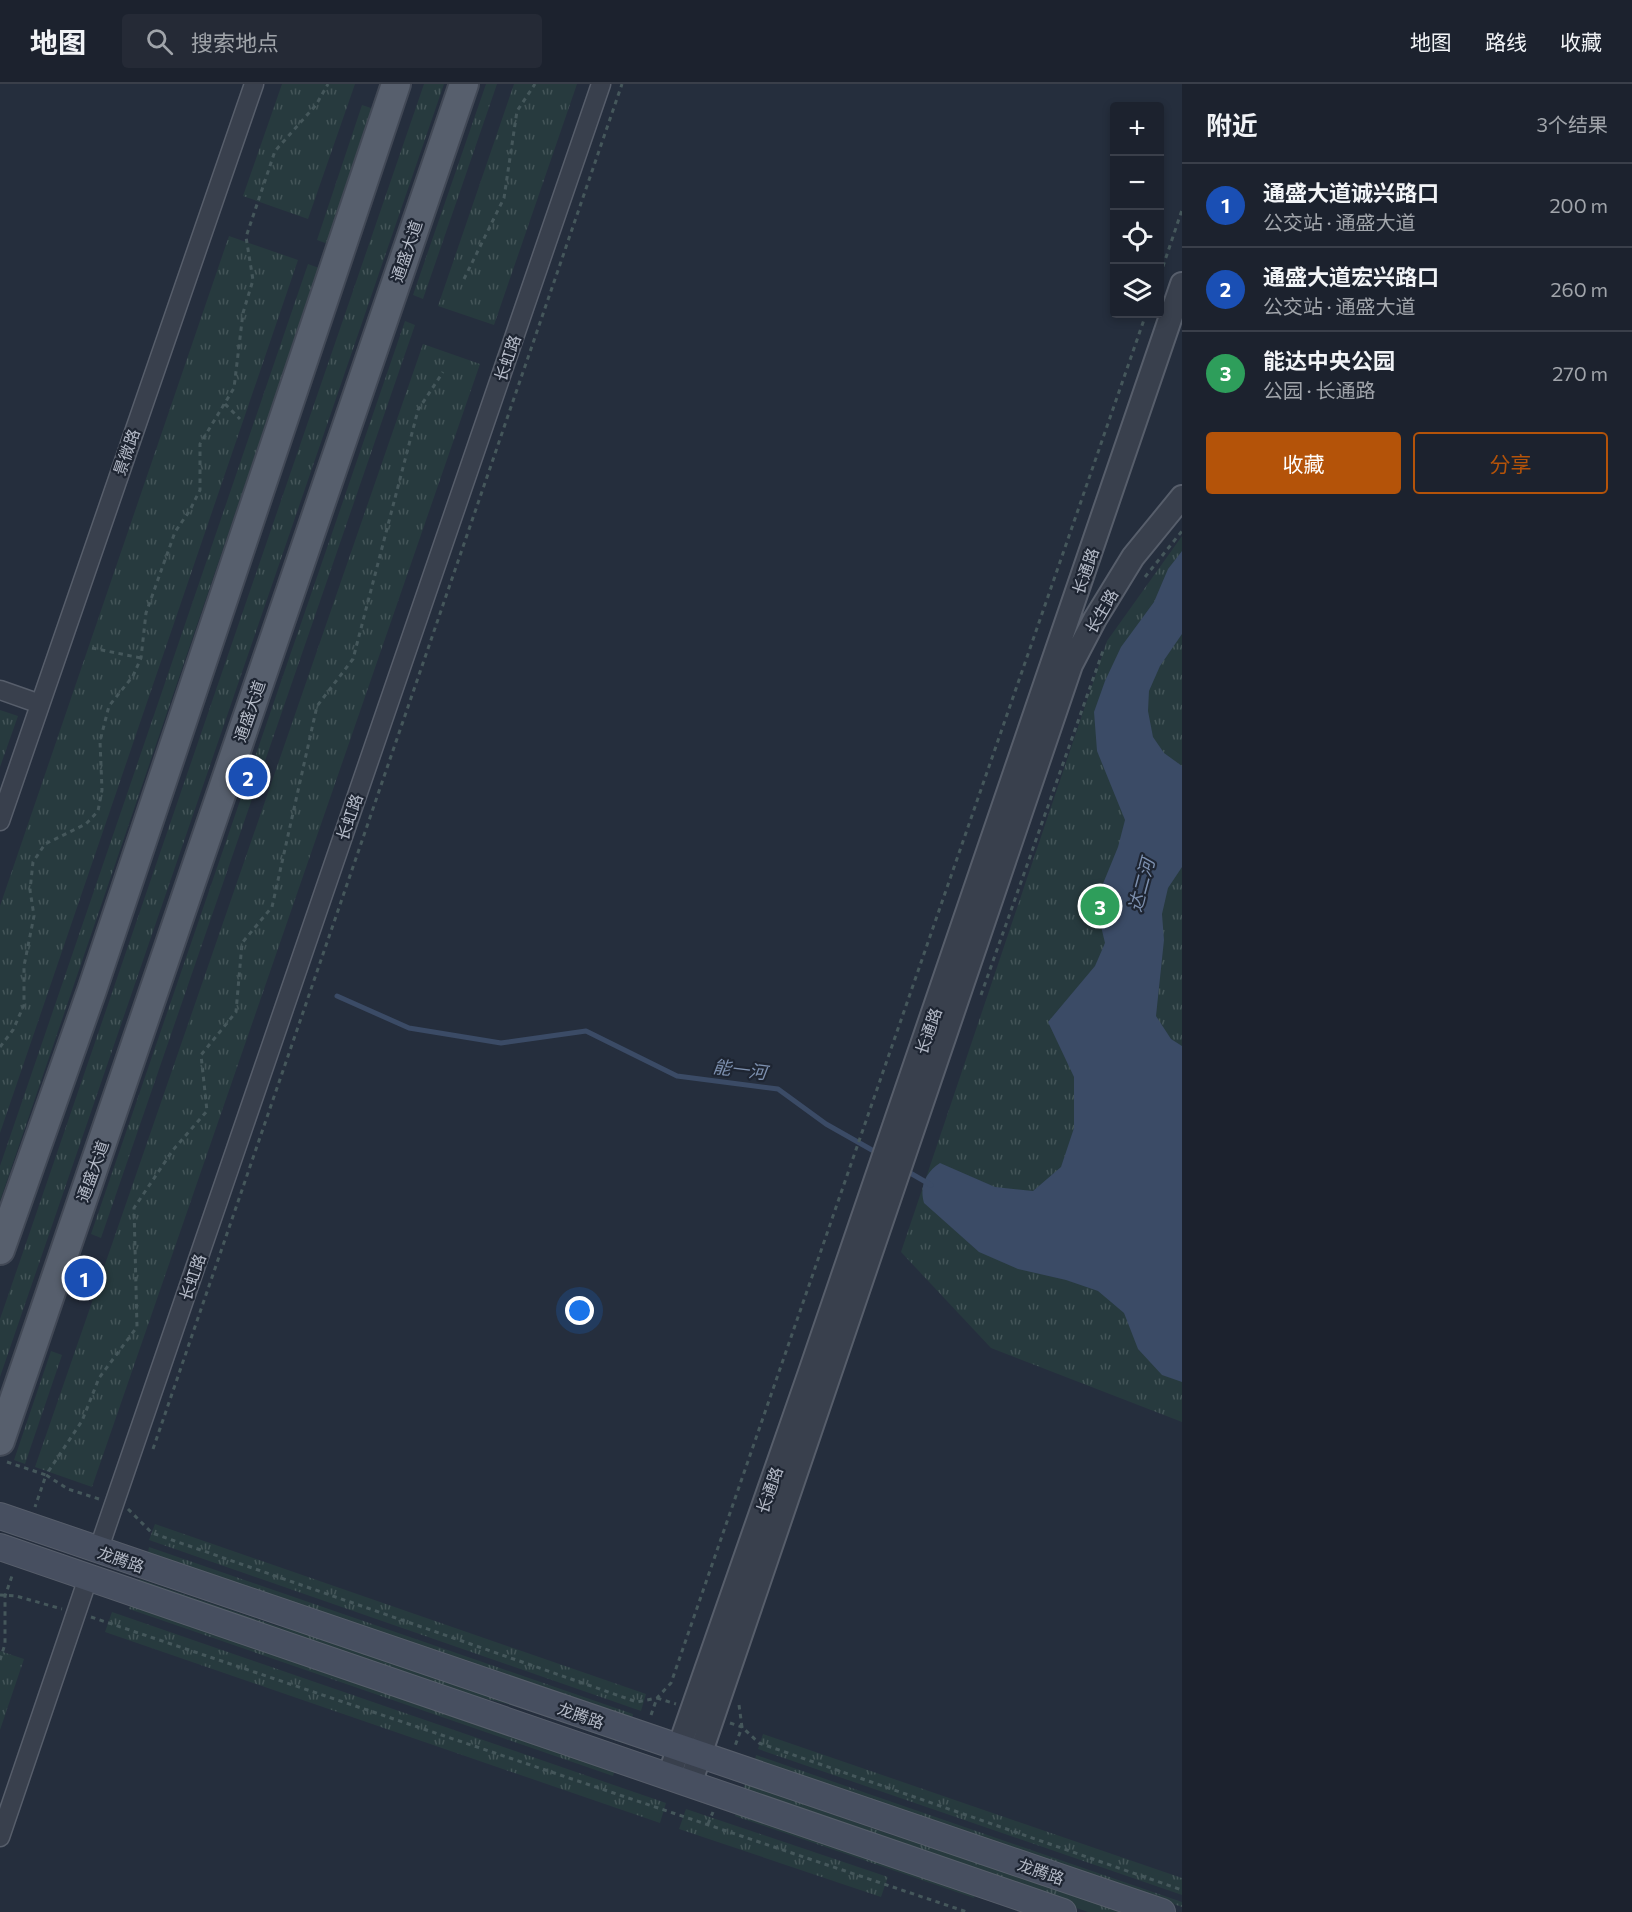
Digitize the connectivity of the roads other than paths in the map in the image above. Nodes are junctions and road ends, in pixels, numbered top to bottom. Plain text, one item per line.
1 (254, 84) edge
2 (396, 84) edge
3 (464, 84) edge
4 (601, 84) edge
5 (1182, 284) edge
6 (1182, 497) edge
7 (0, 690) edge
8 (40, 704) junction
9 (1045, 739) joint
10 (0, 820) edge
11 (0, 1250) edge
12 (0, 1441) edge
13 (0, 1516) edge
14 (0, 1547) edge
15 (98, 1551) junction
16 (88, 1578) junction
17 (688, 1751) junction
18 (679, 1780) junction
19 (0, 1837) edge
20 (1064, 1912) edge
21 (1162, 1912) edge

1 - 8 street, 景微路
2 - 11 main road
3 - 12 main road, 通盛大道
4 - 15 street, 长虹路
5 - 17 street, 长通路
6 - 9 street, 长生路
7 - 8 street
8 - 10 street, 景微路
9 - 17 street, 长通路
13 - 15 main road, 龙腾路
14 - 16 main road, 龙腾路
15 - 17 main road, 龙腾路
16 - 18 main road, 龙腾路
16 - 19 street
17 - 18 street, 长通路
17 - 21 main road, 龙腾路
18 - 20 main road, 龙腾路

